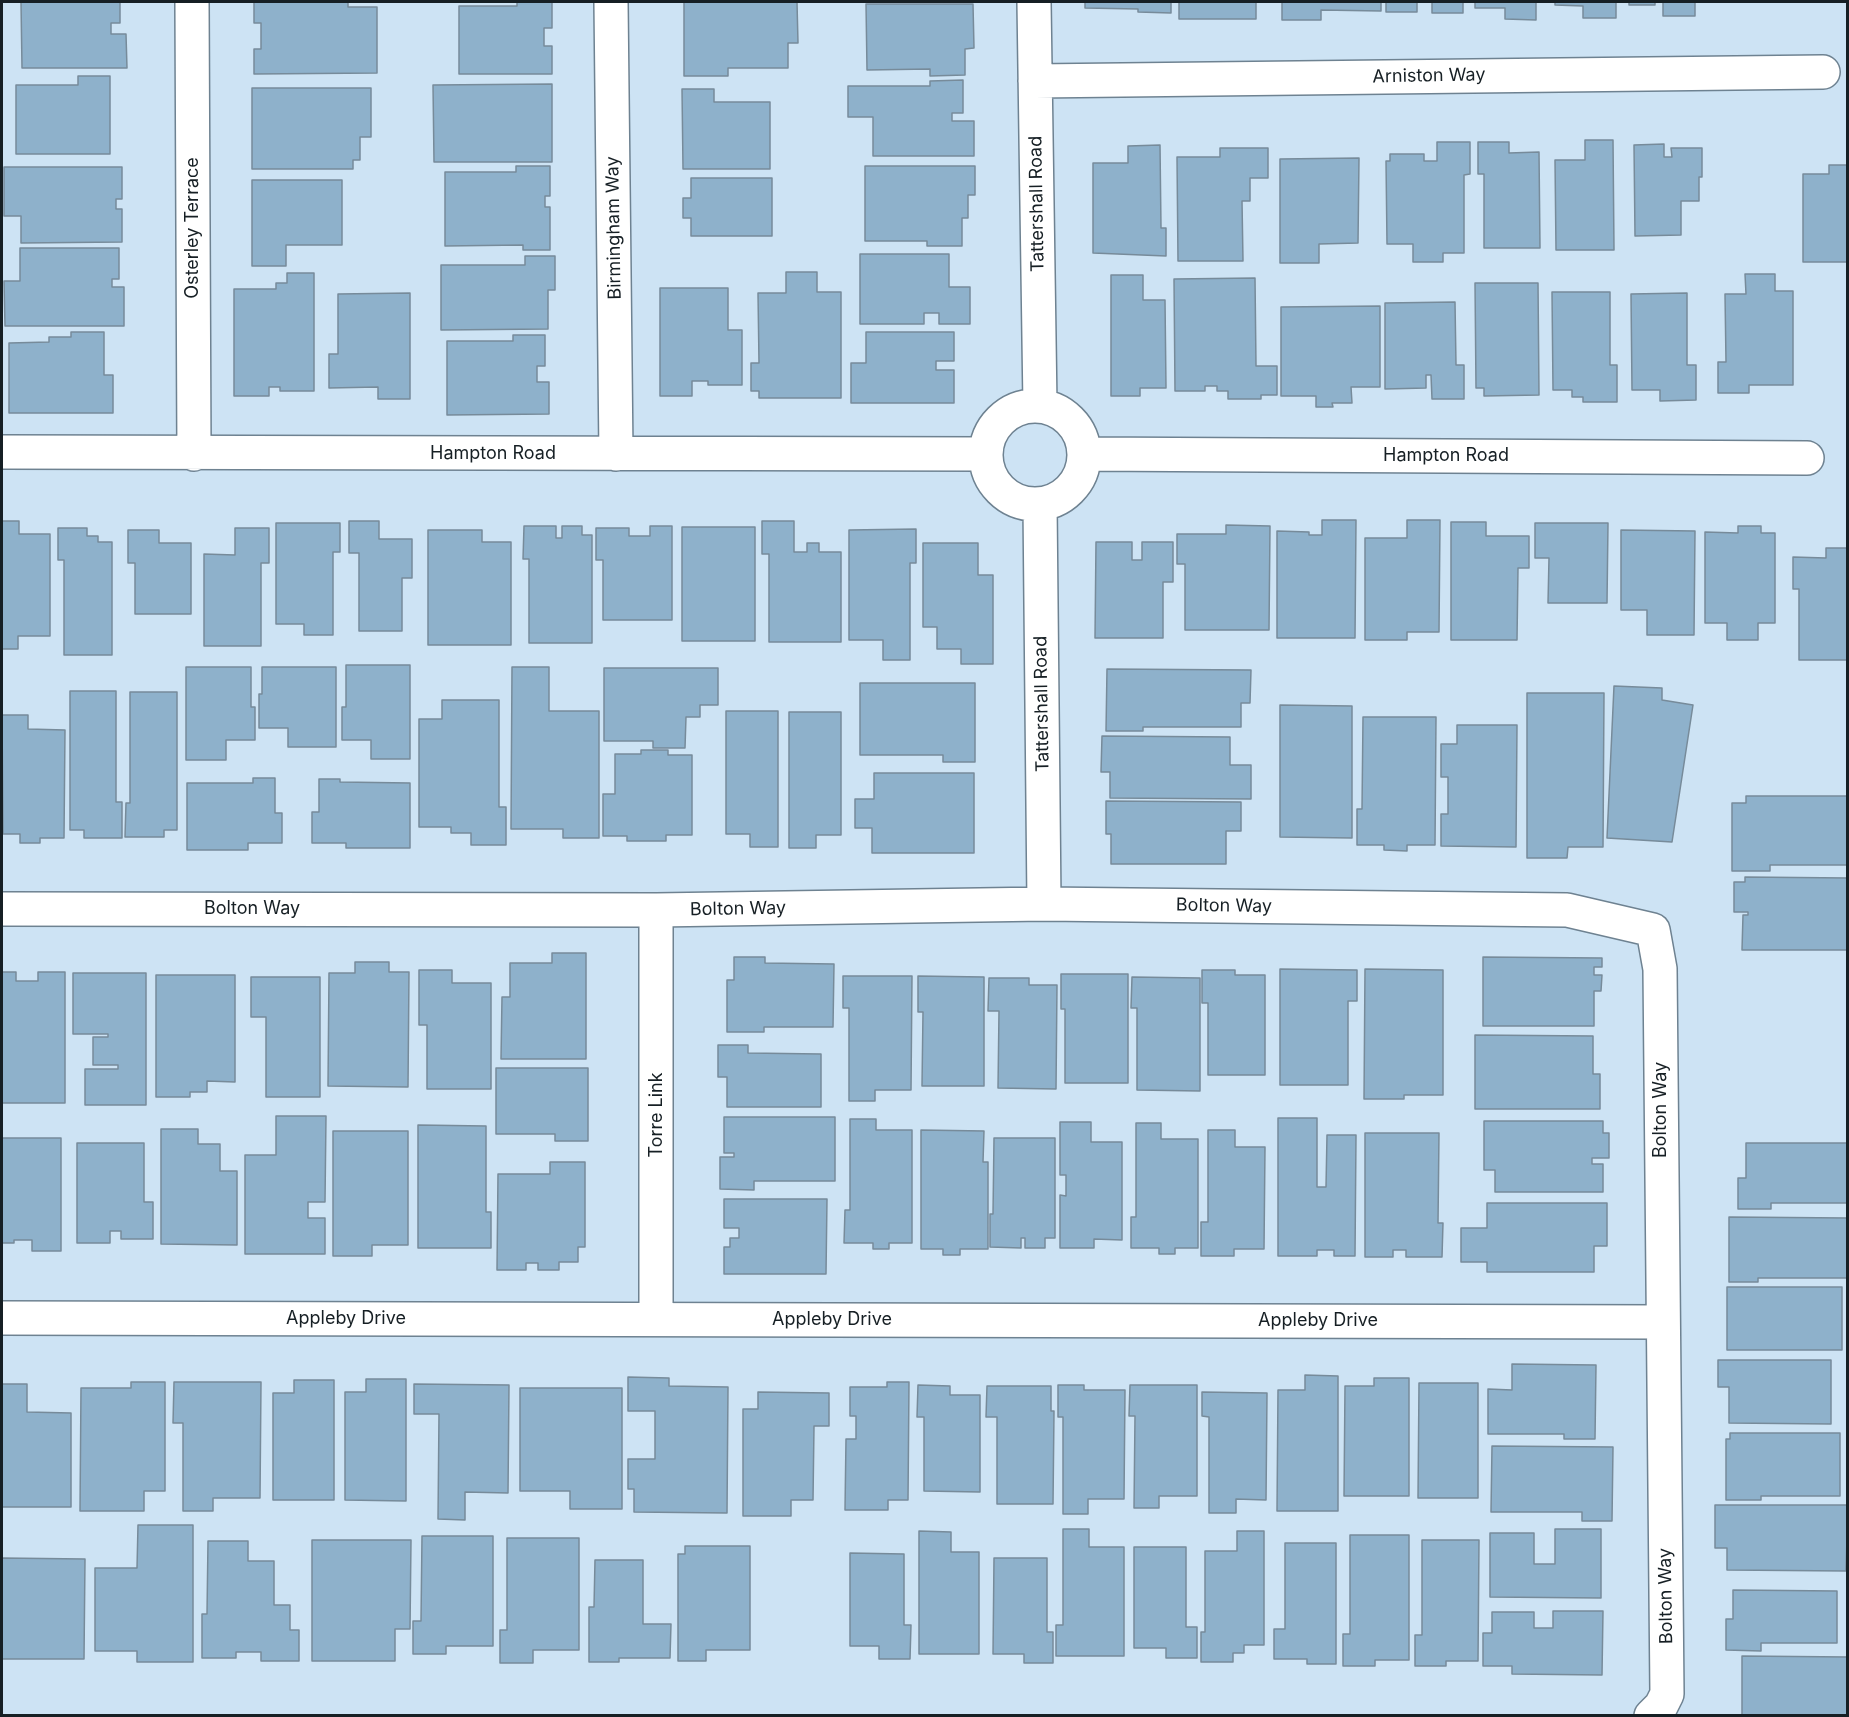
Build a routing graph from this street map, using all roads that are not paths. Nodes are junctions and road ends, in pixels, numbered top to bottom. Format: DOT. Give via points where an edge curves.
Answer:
graph roads {
  1 [pos="192,2"];
  2 [pos="611,2"];
  3 [pos="1034,2"];
  4 [pos="1823,72"];
  5 [pos="1035,81"];
  6 [pos="1040,406"];
  7 [pos="2,452"];
  8 [pos="194,454"];
  9 [pos="616,454"];
  10 [pos="985,454"];
  11 [pos="1084,454"];
  12 [pos="1807,458"];
  13 [pos="1040,504"];
  14 [pos="1044,904"];
  15 [pos="2,909"];
  16 [pos="656,910"];
  17 [pos="2,1318"];
  18 [pos="656,1319"];
  19 [pos="1663,1322"];
  20 [pos="1651,1715"];
  1 -- 8 [label="street, Osterley Terrace"];
  2 -- 9 [label="street, Birmingham Way"];
  3 -- 5 [label="street, Tattershall Road"];
  4 -- 5 [label="street, Arniston Way"];
  5 -- 6 [label="street, Tattershall Road"];
  6 -- 10 [label="street" via="1023,407 996,424"];
  6 -- 11 [label="street" via="1057,411 1071,422 1081,436"];
  7 -- 8 [label="street, Hampton Road"];
  8 -- 9 [label="street, Hampton Road"];
  9 -- 10 [label="street, Hampton Road"];
  10 -- 13 [label="street" via="997,487 1024,503"];
  11 -- 12 [label="street, Hampton Road"];
  11 -- 13 [label="street" via="1081,472 1072,487 1057,499"];
  13 -- 14 [label="street, Tattershall Road"];
  14 -- 16 [label="street, Bolton Way"];
  14 -- 19 [label="street, Bolton Way" via="1567,910 1653,930 1660,969"];
  15 -- 16 [label="street, Bolton Way"];
  16 -- 18 [label="street, Torre Link"];
  17 -- 18 [label="street, Appleby Drive"];
  18 -- 19 [label="street, Appleby Drive"];
  19 -- 20 [label="street, Bolton Way" via="1667,1694"];
}
